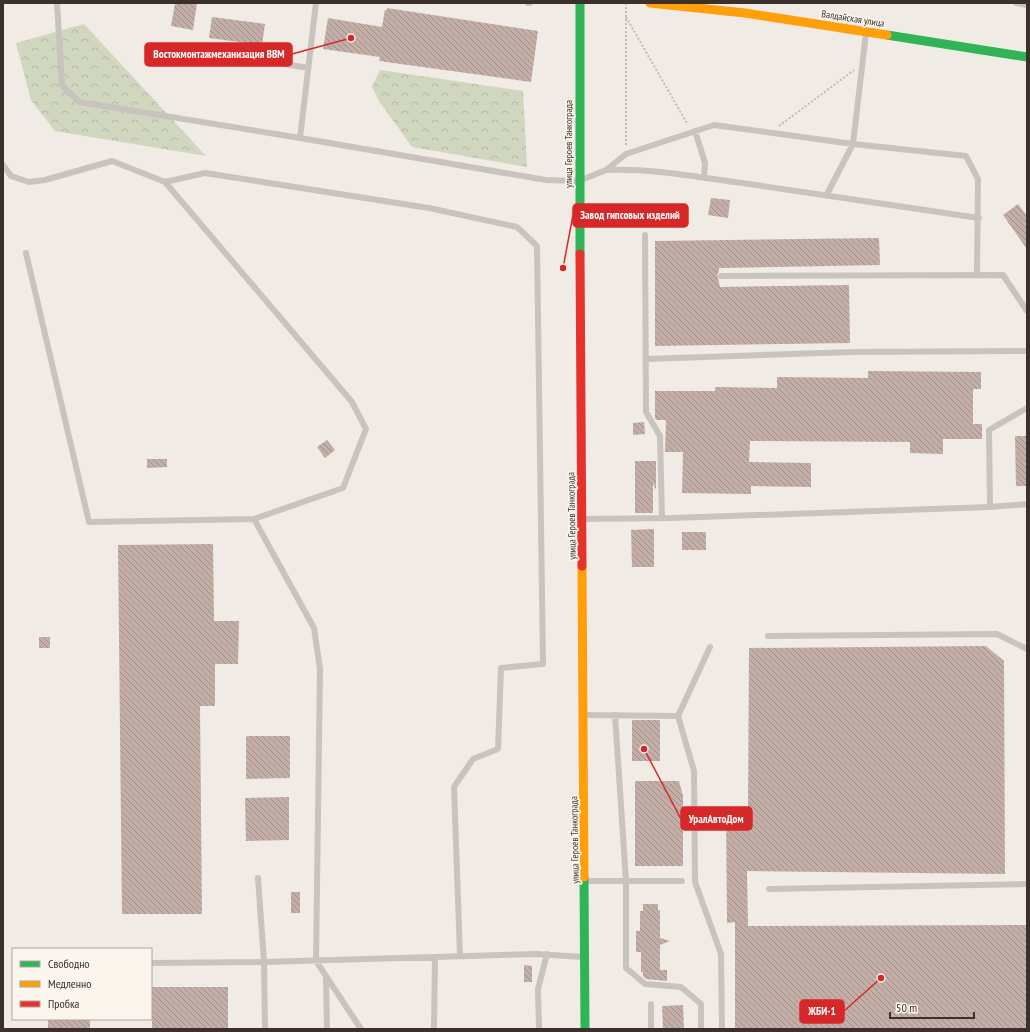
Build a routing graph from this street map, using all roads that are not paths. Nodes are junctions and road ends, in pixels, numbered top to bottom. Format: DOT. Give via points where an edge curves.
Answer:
graph roads {
  1 [pos="57,3"];
  2 [pos="316,3"];
  3 [pos="580,3"];
  4 [pos="650,3"];
  5 [pos="1016,3"];
  6 [pos="1027,5"];
  7 [pos="730,7"];
  8 [pos="866,31"];
  9 [pos="230,56"];
  10 [pos="1027,57"];
  11 [pos="308,68"];
  12 [pos="694,132"];
  13 [pos="300,138"];
  14 [pos="853,144"];
  15 [pos="3,165"];
  16 [pos="606,170"];
  17 [pos="704,178"];
  18 [pos="579,181"];
  19 [pos="165,182"];
  20 [pos="827,194"];
  21 [pos="979,218"];
  22 [pos="645,235"];
  23 [pos="26,253"];
  24 [pos="977,275"];
  25 [pos="721,276"];
  26 [pos="1027,311"];
  27 [pos="1027,351"];
  28 [pos="646,359"];
  29 [pos="1027,408"];
  30 [pos="1027,504"];
  31 [pos="990,507"];
  32 [pos="662,518"];
  33 [pos="254,519"];
  34 [pos="582,519"];
  35 [pos="768,636"];
  36 [pos="710,647"];
  37 [pos="1027,649"];
  38 [pos="584,715"];
  39 [pos="615,715"];
  40 [pos="678,716"];
  41 [pos="258,878"];
  42 [pos="585,881"];
  43 [pos="626,881"];
  44 [pos="682,881"];
  45 [pos="1027,884"];
  46 [pos="769,889"];
  47 [pos="547,954"];
  48 [pos="460,956"];
  49 [pos="435,957"];
  50 [pos="586,957"];
  51 [pos="316,961"];
  52 [pos="264,962"];
  53 [pos="152,963"];
  54 [pos="326,976"];
  55 [pos="651,1004"];
  56 [pos="265,1029"];
  57 [pos="327,1029"];
  58 [pos="362,1029"];
  59 [pos="434,1029"];
  60 [pos="539,1029"];
  61 [pos="585,1029"];
  62 [pos="651,1029"];
  63 [pos="701,1029"];
  64 [pos="722,1029"];
  1 -- 13 [label="lane" via="62,85 80,102"];
  2 -- 11 [label="lane"];
  3 -- 18 [label="main road, улица Героев Танкограда"];
  4 -- 7 [label="main road, Валдайская улица"];
  5 -- 6 [label="lane"];
  7 -- 8 [label="main road, Валдайская улица"];
  8 -- 10 [label="main road, Валдайская улица"];
  8 -- 14 [label="lane"];
  9 -- 11 [label="lane"];
  11 -- 13 [label="lane"];
  12 -- 14 [label="lane" via="714,125"];
  12 -- 16 [label="lane" via="626,154"];
  12 -- 17 [label="lane" via="705,163"];
  13 -- 18 [label="lane" via="546,180"];
  14 -- 20 [label="lane"];
  14 -- 21 [label="lane" via="966,156 978,179"];
  15 -- 19 [label="lane" via="10,176 29,182 112,161"];
  16 -- 17 [label="lane" via="632,169"];
  16 -- 18 [label="lane"];
  17 -- 20 [label="lane"];
  18 -- 34 [label="main road, улица Героев Танкограда"];
  19 -- 33 [label="lane" via="352,402 366,429 343,488"];
  19 -- 48 [label="lane" via="205,173 429,208 517,227 537,246 543,664 501,668 498,750 473,759 454,787"];
  20 -- 21 [label="lane"];
  21 -- 24 [label="lane"];
  22 -- 28 [label="lane"];
  23 -- 33 [label="lane" via="89,522"];
  24 -- 25 [label="lane"];
  24 -- 26 [label="lane" via="1003,275"];
  27 -- 28 [label="lane" via="853,352"];
  28 -- 32 [label="lane" via="646,412 660,436"];
  29 -- 31 [label="lane" via="989,430"];
  30 -- 31 [label="lane"];
  31 -- 32 [label="lane"];
  32 -- 34 [label="lane"];
  33 -- 51 [label="lane" via="314,628 320,669"];
  34 -- 38 [label="main road, улица Героев Танкограда"];
  35 -- 37 [label="lane" via="997,634"];
  36 -- 40 [label="lane"];
  38 -- 39 [label="lane"];
  38 -- 42 [label="main road, улица Героев Танкограда"];
  39 -- 40 [label="lane"];
  39 -- 43 [label="lane"];
  40 -- 64 [label="lane" via="694,771 695,882 721,954"];
  41 -- 52 [label="lane"];
  42 -- 43 [label="lane"];
  42 -- 50 [label="main road, улица Героев Танкограда"];
  43 -- 44 [label="lane"];
  43 -- 63 [label="lane" via="626,968 645,984 681,986 701,1004"];
  45 -- 46 [label="lane"];
  47 -- 48 [label="lane"];
  47 -- 50 [label="lane"];
  47 -- 60 [label="lane" via="538,989"];
  48 -- 49 [label="lane"];
  49 -- 51 [label="lane"];
  49 -- 59 [label="lane"];
  50 -- 61 [label="main road, улица Героев Танкограда"];
  51 -- 52 [label="lane"];
  51 -- 54 [label="lane"];
  52 -- 53 [label="lane"];
  52 -- 56 [label="lane"];
  54 -- 57 [label="lane"];
  54 -- 58 [label="lane"];
  55 -- 62 [label="lane"];
}
